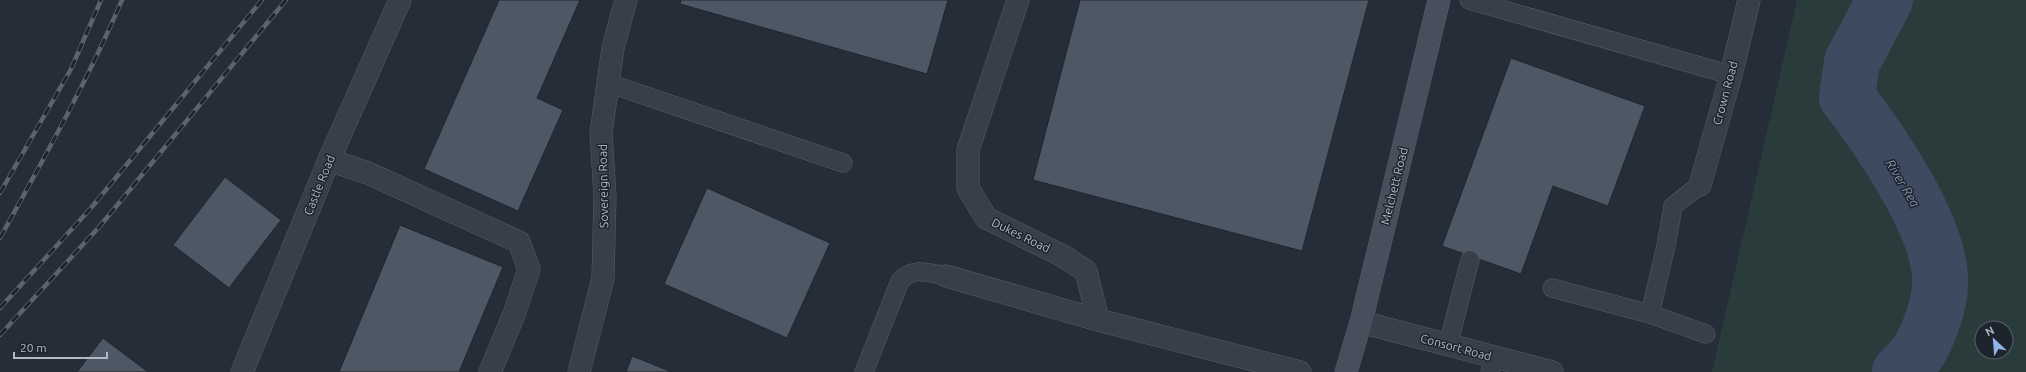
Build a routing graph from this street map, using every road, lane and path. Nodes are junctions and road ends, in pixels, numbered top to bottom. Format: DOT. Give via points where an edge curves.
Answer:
graph roads {
  1 [pos="400,0"];
  2 [pos="626,0"];
  3 [pos="1018,0"];
  4 [pos="1439,0"];
  5 [pos="1469,0"];
  6 [pos="1749,0"];
  7 [pos="1731,75"];
  8 [pos="608,83"];
  9 [pos="329,160"];
  10 [pos="842,163"];
  11 [pos="1700,185"];
  12 [pos="1470,260"];
  13 [pos="946,276"];
  14 [pos="1552,288"];
  15 [pos="1650,314"];
  16 [pos="1098,320"];
  17 [pos="1361,322"];
  18 [pos="1706,334"];
  19 [pos="1448,345"];
  20 [pos="1491,365"];
  21 [pos="242,372"];
  22 [pos="490,372"];
  23 [pos="579,372"];
  24 [pos="864,372"];
  25 [pos="1300,372"];
  26 [pos="1346,372"];
  27 [pos="1552,372"];
  1 -- 9 [label="street, Castle Road"];
  2 -- 8 [label="street, Sovereign Road" via="613,48"];
  3 -- 16 [label="street, Dukes Road" via="968,150 968,188 986,218 1064,256 1086,271"];
  4 -- 17 [label="street, Melchett Road"];
  5 -- 7 [label="lane"];
  6 -- 7 [label="street, Crown Road"];
  7 -- 11 [label="street, Crown Road"];
  8 -- 10 [label="lane"];
  8 -- 23 [label="street, Sovereign Road" via="602,132 605,196 603,278"];
  9 -- 21 [label="street, Castle Road"];
  9 -- 22 [label="street" via="368,173 519,242 529,270"];
  11 -- 15 [label="lane" via="1673,206"];
  12 -- 19 [label="lane"];
  13 -- 16 [label="street"];
  13 -- 24 [label="lane" via="918,271 907,274 900,281"];
  14 -- 15 [label="lane"];
  15 -- 18 [label="lane"];
  16 -- 25 [label="street"];
  17 -- 19 [label="street, Consort Road"];
  17 -- 26 [label="street, Melchett Road"];
  19 -- 20 [label="street, Consort Road"];
  20 -- 27 [label="street, Consort Road"];
}
